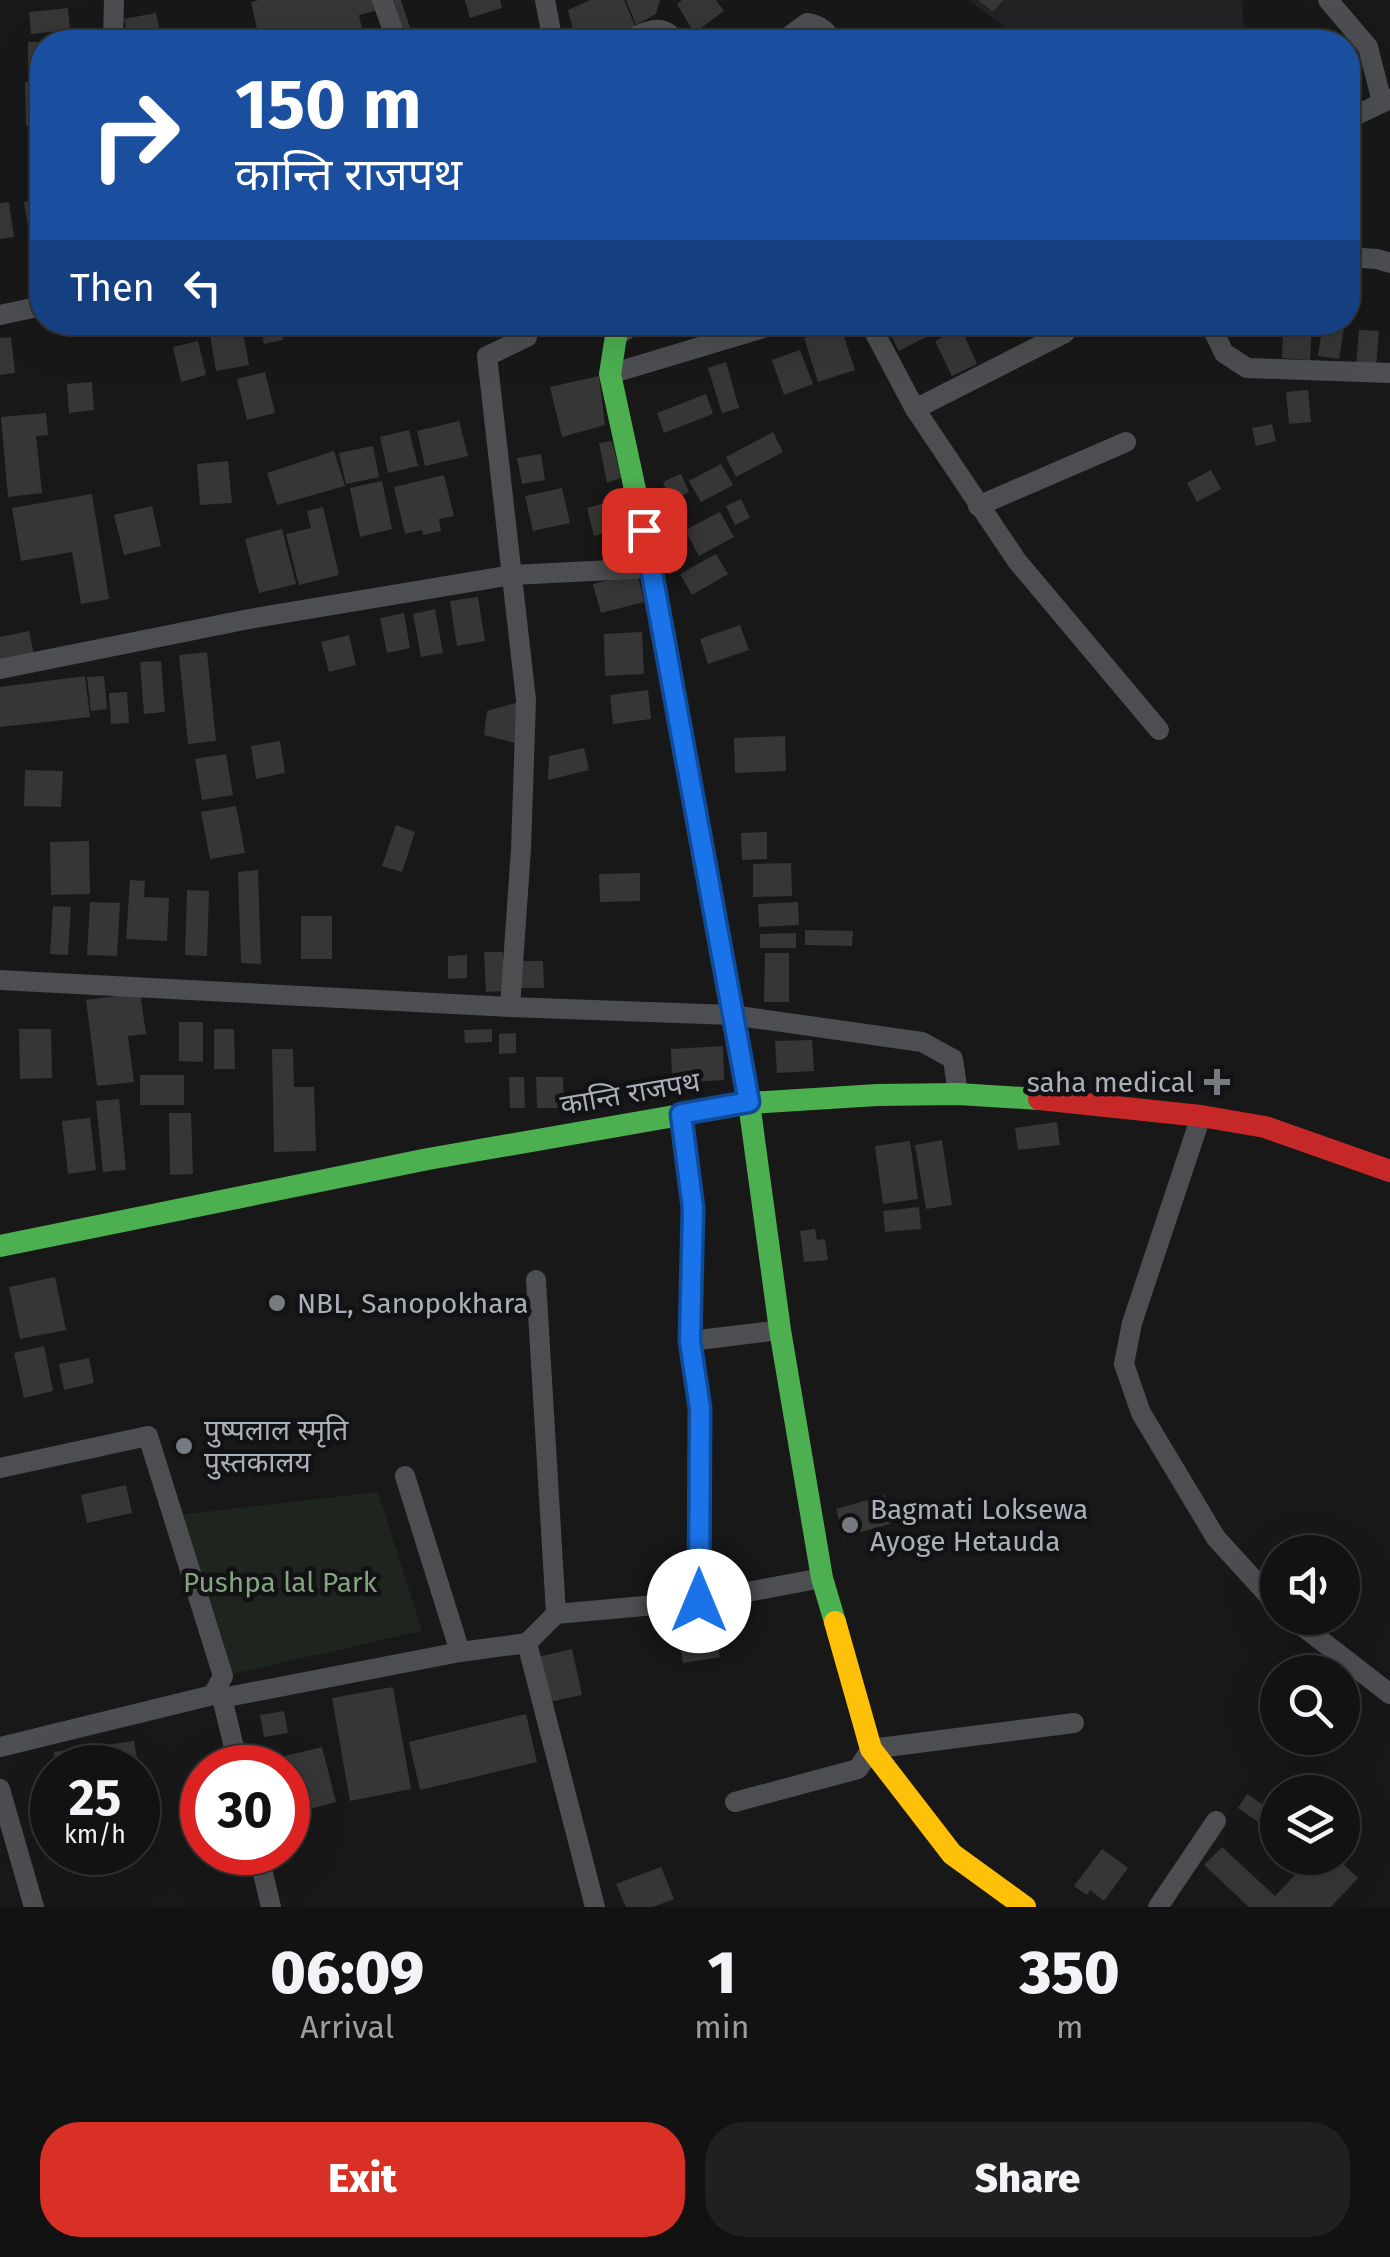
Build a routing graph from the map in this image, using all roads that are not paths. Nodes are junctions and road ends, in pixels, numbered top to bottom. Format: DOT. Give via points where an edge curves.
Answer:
graph roads {
  1 [pos="114,0"];
  2 [pos="382,0"];
  3 [pos="545,0"];
  4 [pos="1328,0"];
  5 [pos="113,30"];
  6 [pos="393,30"];
  7 [pos="551,30"];
  8 [pos="797,30"];
  9 [pos="825,30"];
  10 [pos="1354,30"];
  11 [pos="1360,38"];
  12 [pos="1386,101"];
  13 [pos="1360,113"];
  14 [pos="1360,258"];
  15 [pos="1390,263"];
  16 [pos="30,309"];
  17 [pos="0,315"];
  18 [pos="527,335"];
  19 [pos="613,335"];
  20 [pos="739,335"];
  21 [pos="875,335"];
  22 [pos="1061,335"];
  23 [pos="1215,335"];
  24 [pos="610,374"];
  25 [pos="1390,374"];
  26 [pos="915,408"];
  27 [pos="1126,442"];
  28 [pos="978,506"];
  29 [pos="652,568"];
  30 [pos="512,575"];
  31 [pos="0,670"];
  32 [pos="1159,730"];
  33 [pos="0,980"];
  34 [pos="510,1007"];
  35 [pos="732,1015"];
  36 [pos="958,1094"];
  37 [pos="749,1102"];
  38 [pos="681,1114"];
  39 [pos="1201,1116"];
  40 [pos="1390,1171"];
  41 [pos="0,1246"];
  42 [pos="536,1280"];
  43 [pos="780,1330"];
  44 [pos="690,1341"];
  45 [pos="0,1468"];
  46 [pos="404,1476"];
  47 [pos="822,1578"];
  48 [pos="1260,1586"];
  49 [pos="699,1601"];
  50 [pos="556,1614"];
  51 [pos="1314,1635"];
  52 [pos="527,1643"];
  53 [pos="460,1652"];
  54 [pos="1390,1694"];
  55 [pos="218,1696"];
  56 [pos="1074,1723"];
  57 [pos="232,1745"];
  58 [pos="0,1748"];
  59 [pos="871,1750"];
  60 [pos="0,1790"];
  61 [pos="734,1802"];
  62 [pos="1216,1821"];
  63 [pos="263,1875"];
  64 [pos="34,1907"];
  65 [pos="271,1907"];
  66 [pos="596,1907"];
  67 [pos="1025,1907"];
  68 [pos="1158,1907"];
  1 -- 5 [label="street"];
  2 -- 6 [label="street"];
  3 -- 7 [label="street"];
  4 -- 10 [label="street"];
  8 -- 9 [label="street" via="807,23"];
  11 -- 12 [label="street"];
  12 -- 13 [label="street"];
  14 -- 15 [label="street"];
  16 -- 17 [label="street"];
  18 -- 30 [label="street" via="487,356"];
  19 -- 24 [label="street"];
  20 -- 24 [label="street"];
  21 -- 26 [label="street"];
  22 -- 26 [label="street"];
  23 -- 25 [label="street" via="1224,353 1248,368"];
  24 -- 29 [label="street"];
  26 -- 28 [label="street"];
  27 -- 28 [label="street"];
  28 -- 32 [label="street"];
  29 -- 30 [label="street"];
  29 -- 35 [label="street"];
  30 -- 31 [label="street" via="249,618"];
  30 -- 34 [label="street" via="526,700"];
  33 -- 34 [label="street"];
  34 -- 35 [label="street"];
  35 -- 36 [label="street" via="922,1042 953,1060"];
  35 -- 37 [label="street"];
  36 -- 37 [label="street, कान्ति राजपथ"];
  36 -- 39 [label="street, कान्ति राजपथ"];
  37 -- 38 [label="street, कान्ति राजपथ"];
  37 -- 43 [label="street"];
  38 -- 41 [label="street, कान्ति राजपथ"];
  38 -- 44 [label="street" via="693,1208"];
  39 -- 40 [label="street, कान्ति राजपथ" via="1265,1127"];
  39 -- 48 [label="street" via="1124,1364 1141,1413 1216,1538"];
  42 -- 50 [label="street"];
  43 -- 44 [label="street"];
  43 -- 47 [label="street"];
  44 -- 49 [label="street" via="700,1408"];
  45 -- 55 [label="street" via="148,1436 223,1676"];
  46 -- 53 [label="street"];
  47 -- 49 [label="street"];
  47 -- 59 [label="street"];
  49 -- 50 [label="street"];
  50 -- 52 [label="street"];
  51 -- 54 [label="street"];
  52 -- 53 [label="street"];
  52 -- 66 [label="street"];
  53 -- 55 [label="street"];
  55 -- 57 [label="street"];
  55 -- 58 [label="street"];
  56 -- 59 [label="street"];
  59 -- 61 [label="street" via="858,1768"];
  59 -- 67 [label="street" via="952,1854"];
  60 -- 64 [label="street"];
  62 -- 68 [label="street"];
  63 -- 65 [label="street"];
}
